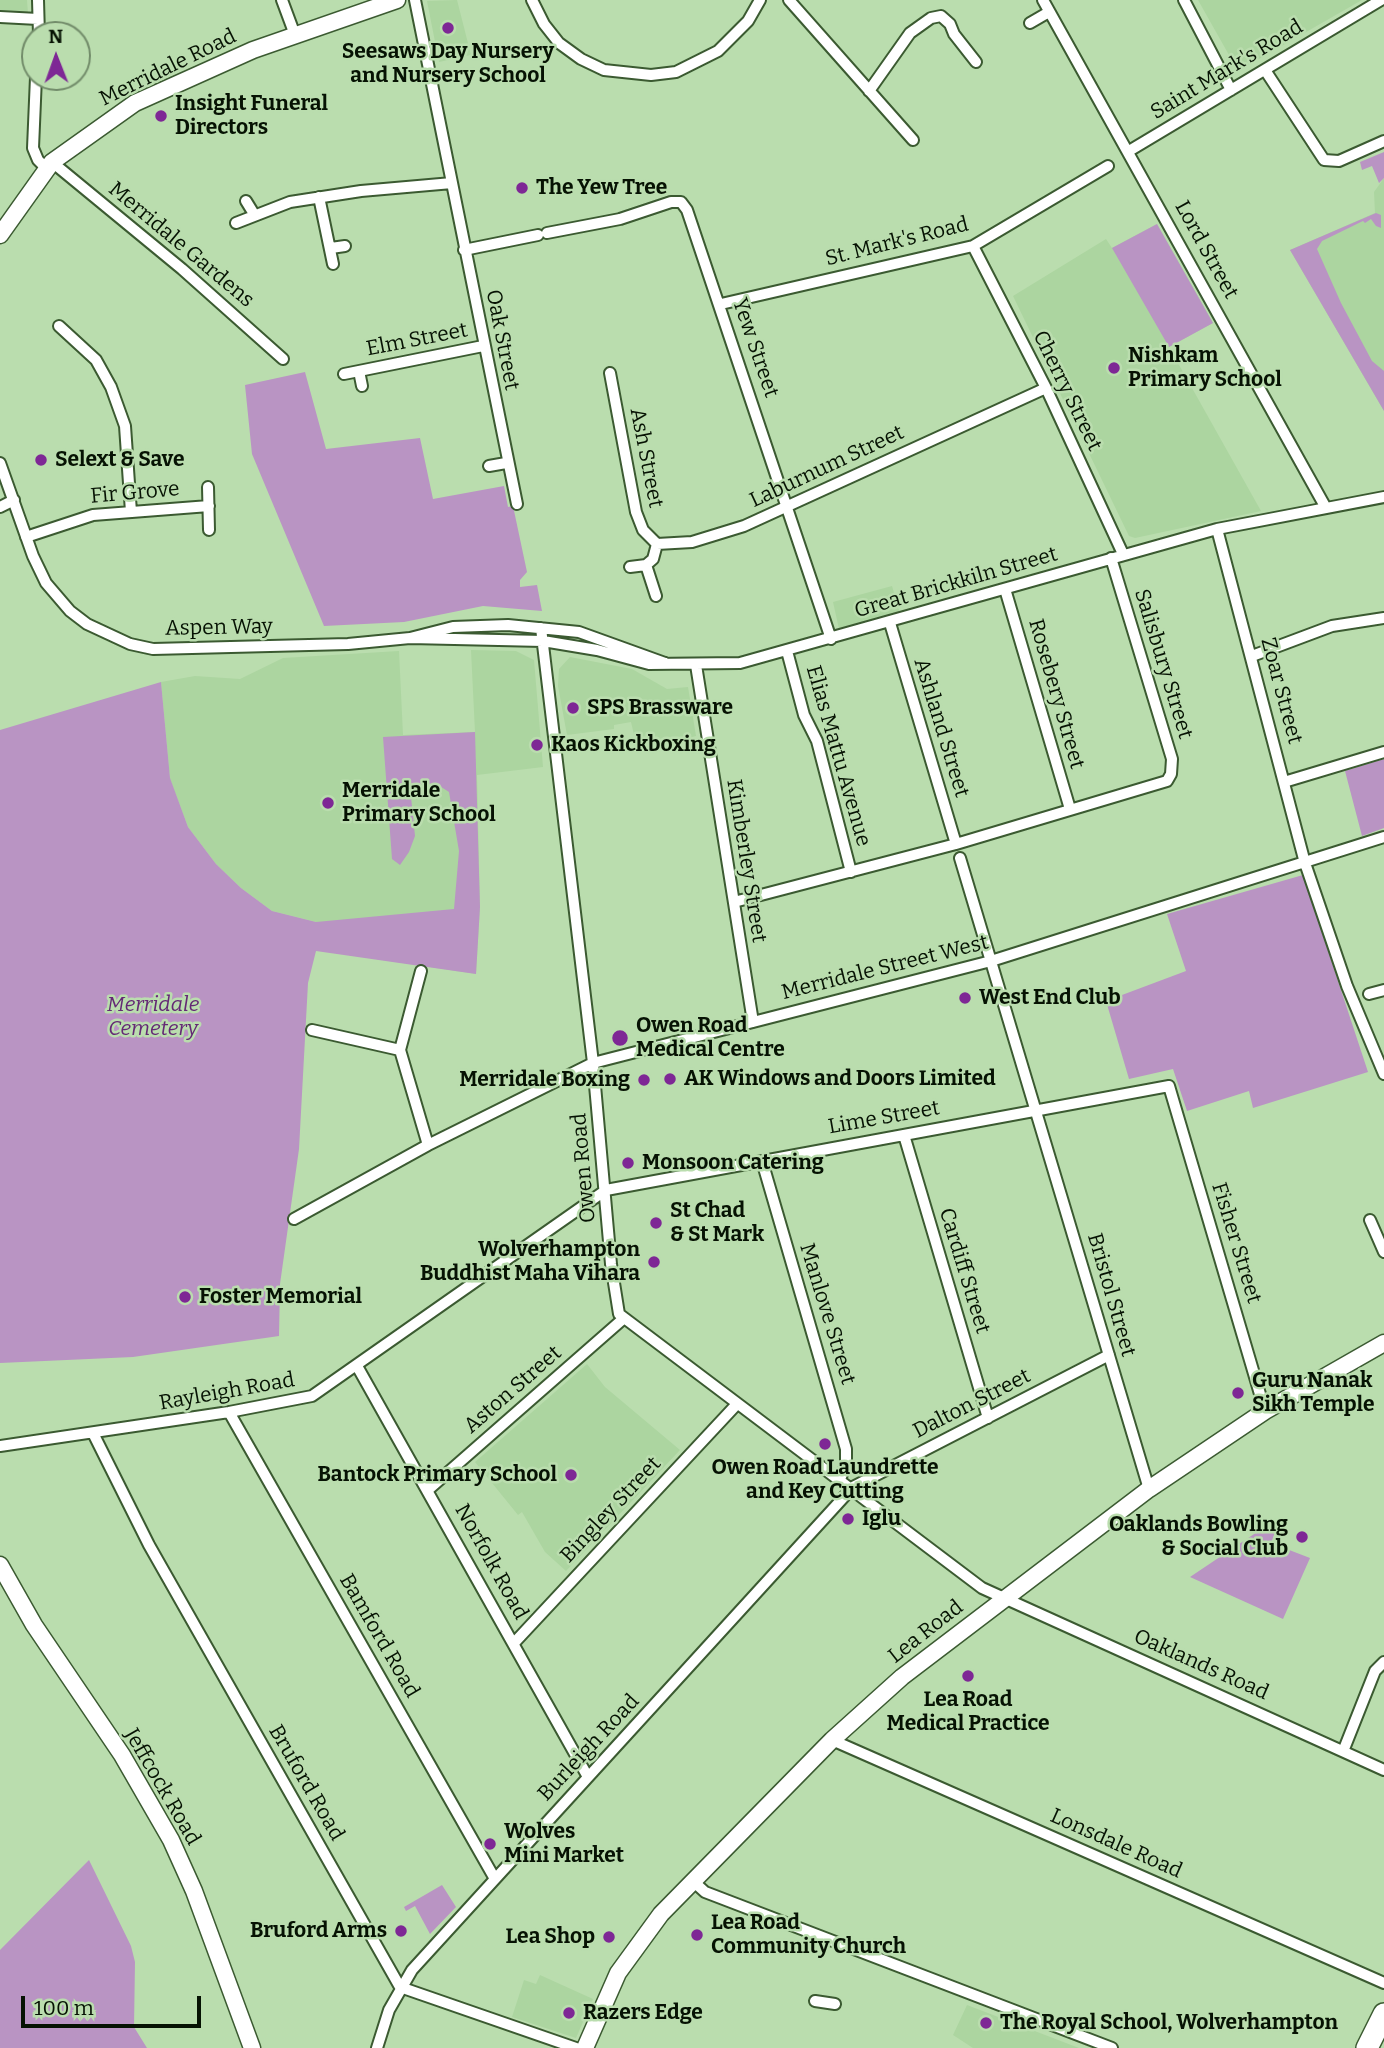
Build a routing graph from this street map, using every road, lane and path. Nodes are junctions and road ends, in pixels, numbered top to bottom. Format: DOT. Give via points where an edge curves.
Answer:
graph roads {
  1 [pos="37,0"];
  2 [pos="282,0"];
  3 [pos="397,0"];
  4 [pos="415,0"];
  5 [pos="532,0"];
  6 [pos="760,0"];
  7 [pos="789,0"];
  8 [pos="1043,0"];
  9 [pos="1184,0"];
  10 [pos="1381,0"];
  11 [pos="373,5"];
  12 [pos="1049,12"];
  13 [pos="0,17"];
  14 [pos="38,19"];
  15 [pos="1030,23"];
  16 [pos="295,35"];
  17 [pos="976,62"];
  18 [pos="1265,70"];
  19 [pos="1231,90"];
  20 [pos="35,91"];
  21 [pos="869,91"];
  22 [pos="913,140"];
  23 [pos="1384,141"];
  24 [pos="1129,151"];
  25 [pos="49,165"];
  26 [pos="1108,166"];
  27 [pos="452,183"];
  28 [pos="319,197"];
  29 [pos="246,201"];
  30 [pos="254,214"];
  31 [pos="236,223"];
  32 [pos="0,235"];
  33 [pos="345,246"];
  34 [pos="973,246"];
  35 [pos="331,248"];
  36 [pos="464,250"];
  37 [pos="333,264"];
  38 [pos="721,304"];
  39 [pos="59,327"];
  40 [pos="483,346"];
  41 [pos="284,359"];
  42 [pos="359,371"];
  43 [pos="610,373"];
  44 [pos="344,374"];
  45 [pos="362,386"];
  46 [pos="1046,388"];
  47 [pos="0,463"];
  48 [pos="506,463"];
  49 [pos="489,466"];
  50 [pos="208,487"];
  51 [pos="1384,497"];
  52 [pos="15,500"];
  53 [pos="517,504"];
  54 [pos="209,506"];
  55 [pos="0,507"];
  56 [pos="789,508"];
  57 [pos="1326,508"];
  58 [pos="131,512"];
  59 [pos="1217,529"];
  60 [pos="209,530"];
  61 [pos="26,537"];
  62 [pos="657,544"];
  63 [pos="1123,554"];
  64 [pos="1111,558"];
  65 [pos="646,565"];
  66 [pos="630,567"];
  67 [pos="1005,589"];
  68 [pos="656,596"];
  69 [pos="1384,618"];
  70 [pos="890,623"];
  71 [pos="541,628"];
  72 [pos="410,638"];
  73 [pos="831,639"];
  74 [pos="543,641"];
  75 [pos="787,651"];
  76 [pos="1252,656"];
  77 [pos="667,664"];
  78 [pos="696,665"];
  79 [pos="1384,752"];
  80 [pos="1167,782"];
  81 [pos="1284,782"];
  82 [pos="1070,809"];
  83 [pos="1384,837"];
  84 [pos="956,844"];
  85 [pos="960,858"];
  86 [pos="1305,863"];
  87 [pos="851,872"];
  88 [pos="734,902"];
  89 [pos="991,961"];
  90 [pos="421,971"];
  91 [pos="1384,990"];
  92 [pos="1369,994"];
  93 [pos="753,1022"];
  94 [pos="312,1030"];
  95 [pos="400,1050"];
  96 [pos="593,1063"];
  97 [pos="1384,1074"];
  98 [pos="1169,1086"];
  99 [pos="1037,1111"];
  100 [pos="904,1135"];
  101 [pos="428,1145"];
  102 [pos="762,1161"];
  103 [pos="606,1190"];
  104 [pos="294,1220"];
  105 [pos="1370,1220"];
  106 [pos="1384,1252"];
  107 [pos="623,1319"];
  108 [pos="1384,1343"];
  109 [pos="1108,1355"];
  110 [pos="357,1366"];
  111 [pos="737,1404"];
  112 [pos="1265,1411"];
  113 [pos="229,1412"];
  114 [pos="988,1418"];
  115 [pos="93,1433"];
  116 [pos="0,1446"];
  117 [pos="840,1479"];
  118 [pos="853,1487"];
  119 [pos="429,1489"];
  120 [pos="1149,1489"];
  121 [pos="0,1565"];
  122 [pos="1001,1599"];
  123 [pos="514,1643"];
  124 [pos="1384,1662"];
  125 [pos="832,1740"];
  126 [pos="1344,1749"];
  127 [pos="1384,1770"];
  128 [pos="588,1777"];
  129 [pos="495,1879"];
  130 [pos="694,1882"];
  131 [pos="1384,1983"];
  132 [pos="400,1987"];
  133 [pos="815,2001"];
  134 [pos="835,2004"];
  135 [pos="1384,2014"];
  136 [pos="1384,2034"];
  137 [pos="252,2048"];
  138 [pos="377,2048"];
  139 [pos="576,2048"];
  140 [pos="585,2048"];
  141 [pos="1112,2048"];
  142 [pos="1368,2048"];
  1 -- 14 [label="street"];
  2 -- 16 [label="street"];
  3 -- 11 [label="street, Merridale Road"];
  4 -- 27 [label="street, Oak Street"];
  5 -- 6 [label="street" via="559,43 581,59 604,70 651,75 676,72 718,51 748,21"];
  7 -- 21 [label="street"];
  8 -- 12 [label="street, Lord Street"];
  9 -- 19 [label="street"];
  10 -- 18 [label="street, Saint Mark's Road"];
  11 -- 16 [label="street, Merridale Road"];
  12 -- 15 [label="street"];
  12 -- 24 [label="street, Lord Street"];
  13 -- 14 [label="street"];
  16 -- 25 [label="street, Merridale Road" via="213,66 145,99 107,120"];
  17 -- 21 [label="street" via="950,24 941,16 931,18 910,33"];
  18 -- 19 [label="street, Saint Mark's Road"];
  18 -- 23 [label="street" via="1325,160 1339,160"];
  19 -- 24 [label="street, Saint Mark's Road"];
  20 -- 25 [label="street" via="33,148 38,160"];
  21 -- 22 [label="street" via="884,118"];
  24 -- 57 [label="street, Lord Street"];
  25 -- 32 [label="street, Merridale Road"];
  25 -- 41 [label="street, Merridale Gardens" via="182,269"];
  26 -- 34 [label="street, St. Mark's Road"];
  27 -- 28 [label="street"];
  27 -- 36 [label="street, Oak Street"];
  28 -- 30 [label="street"];
  28 -- 35 [label="street"];
  29 -- 30 [label="street"];
  30 -- 31 [label="street"];
  33 -- 35 [label="street"];
  34 -- 38 [label="street, St. Mark's Road"];
  34 -- 46 [label="street, Cherry Street"];
  35 -- 37 [label="street"];
  36 -- 38 [label="street, Yew Street" via="543,234 567,234 681,202"];
  36 -- 40 [label="street, Oak Street"];
  38 -- 56 [label="street, Yew Street"];
  39 -- 58 [label="street" via="96,360 111,387 125,426"];
  40 -- 42 [label="street, Elm Street"];
  40 -- 48 [label="street, Oak Street"];
  42 -- 44 [label="street, Elm Street"];
  42 -- 45 [label="street, Elm Street"];
  43 -- 62 [label="street, Ash Street" via="636,512 643,530"];
  46 -- 56 [label="street, Laburnum Street"];
  46 -- 63 [label="street, Cherry Street"];
  47 -- 52 [label="street, Aspen Way"];
  48 -- 49 [label="street"];
  48 -- 53 [label="street, Oak Street"];
  50 -- 54 [label="street, Fir Grove"];
  51 -- 57 [label="street, Great Brickkiln Street"];
  52 -- 55 [label="street"];
  52 -- 61 [label="street, Aspen Way"];
  54 -- 58 [label="street, Fir Grove"];
  54 -- 60 [label="street, Fir Grove"];
  56 -- 62 [label="street, Laburnum Street" via="711,538"];
  56 -- 73 [label="street, Yew Street"];
  57 -- 59 [label="street, Great Brickkiln Street"];
  58 -- 61 [label="street, Fir Grove" via="93,515"];
  59 -- 63 [label="street, Great Brickkiln Street"];
  59 -- 76 [label="street, Zoar Street"];
  61 -- 72 [label="street, Aspen Way" via="46,583 70,611 131,645 218,648"];
  62 -- 65 [label="street"];
  63 -- 64 [label="street, Great Brickkiln Street"];
  64 -- 67 [label="street, Great Brickkiln Street"];
  64 -- 80 [label="street, Salisbury Street" via="1172,759"];
  65 -- 66 [label="street"];
  65 -- 68 [label="street"];
  67 -- 70 [label="street, Great Brickkiln Street"];
  67 -- 82 [label="street, Rosebery Street"];
  69 -- 76 [label="street" via="1332,626"];
  70 -- 73 [label="street, Great Brickkiln Street"];
  70 -- 84 [label="street, Ashland Street"];
  71 -- 72 [label="street, Aspen Way" via="475,625"];
  71 -- 74 [label="street, Owen Road"];
  71 -- 77 [label="street, Great Brickkiln Street" via="579,632"];
  72 -- 74 [label="street"];
  73 -- 75 [label="street, Great Brickkiln Street"];
  74 -- 77 [label="street"];
  74 -- 96 [label="street, Owen Road"];
  75 -- 78 [label="street, Great Brickkiln Street" via="740,663"];
  75 -- 87 [label="street, Elias Mattu Avenue" via="804,715 817,741"];
  76 -- 81 [label="street, Zoar Street"];
  77 -- 78 [label="street, Great Brickkiln Street"];
  78 -- 88 [label="street, Kimberley Street"];
  79 -- 81 [label="street"];
  80 -- 82 [label="street, Elias Mattu Avenue"];
  81 -- 86 [label="street, Zoar Street"];
  82 -- 84 [label="street, Elias Mattu Avenue"];
  83 -- 86 [label="street, Merridale Street West"];
  84 -- 87 [label="street, Elias Mattu Avenue"];
  85 -- 89 [label="street"];
  86 -- 89 [label="street, Merridale Street West"];
  86 -- 97 [label="street, Zoar Street" via="1347,986"];
  87 -- 88 [label="street, Elias Mattu Avenue"];
  88 -- 93 [label="street, Kimberley Street"];
  89 -- 93 [label="street, Merridale Street West"];
  89 -- 99 [label="street"];
  90 -- 95 [label="street"];
  91 -- 92 [label="street"];
  93 -- 96 [label="street, Merridale Street West"];
  94 -- 95 [label="street"];
  95 -- 101 [label="street"];
  96 -- 101 [label="street, Merridale Street West"];
  96 -- 103 [label="street, Owen Road"];
  98 -- 99 [label="street, Lime Street"];
  98 -- 112 [label="street, Fisher Street"];
  99 -- 100 [label="street, Lime Street"];
  99 -- 109 [label="street, Bristol Street"];
  100 -- 102 [label="street, Lime Street"];
  100 -- 114 [label="street, Cardiff Street"];
  101 -- 104 [label="street, Merridale Street West"];
  102 -- 103 [label="street, Lime Street"];
  102 -- 117 [label="street, Manlove Street" via="846,1449"];
  103 -- 107 [label="street, Owen Road" via="616,1308"];
  103 -- 110 [label="street, Rayleigh Road"];
  105 -- 106 [label="street"];
  107 -- 111 [label="street"];
  107 -- 119 [label="street, Aston Street"];
  108 -- 112 [label="street, Lea Road"];
  109 -- 114 [label="street, Dalton Street"];
  109 -- 120 [label="street, Bristol Street"];
  110 -- 113 [label="street, Rayleigh Road" via="306,1399"];
  110 -- 119 [label="street, Norfolk Road"];
  111 -- 117 [label="street"];
  111 -- 123 [label="street, Bingley Street"];
  112 -- 120 [label="street, Lea Road"];
  113 -- 115 [label="street, Rayleigh Road"];
  113 -- 129 [label="street, Bamford Road"];
  114 -- 118 [label="street, Dalton Street"];
  115 -- 116 [label="street, Rayleigh Road"];
  115 -- 132 [label="street, Bruford Road" via="149,1545"];
  117 -- 118 [label="street"];
  118 -- 122 [label="street" via="947,1563"];
  118 -- 128 [label="street, Burleigh Road"];
  119 -- 123 [label="street, Norfolk Road"];
  120 -- 122 [label="street, Lea Road"];
  121 -- 137 [label="street, Jeffcock Road" via="166,1831 194,1891"];
  122 -- 125 [label="street, Lea Road" via="902,1677"];
  122 -- 126 [label="street, Oaklands Road"];
  123 -- 128 [label="street, Norfolk Road"];
  124 -- 126 [label="street" via="1375,1671"];
  125 -- 130 [label="street, Lea Road"];
  125 -- 131 [label="street, Lonsdale Road"];
  126 -- 127 [label="street, Oaklands Road"];
  128 -- 129 [label="street, Burleigh Road"];
  129 -- 132 [label="street, Burleigh Road"];
  130 -- 140 [label="street, Lea Road" via="634,1948 607,1994"];
  130 -- 141 [label="street" via="705,1892"];
  132 -- 138 [label="street, Burleigh Road"];
  132 -- 139 [label="street"];
  133 -- 134 [label="street"];
  135 -- 142 [label="highway"];
  136 -- 142 [label="highway"];
}
